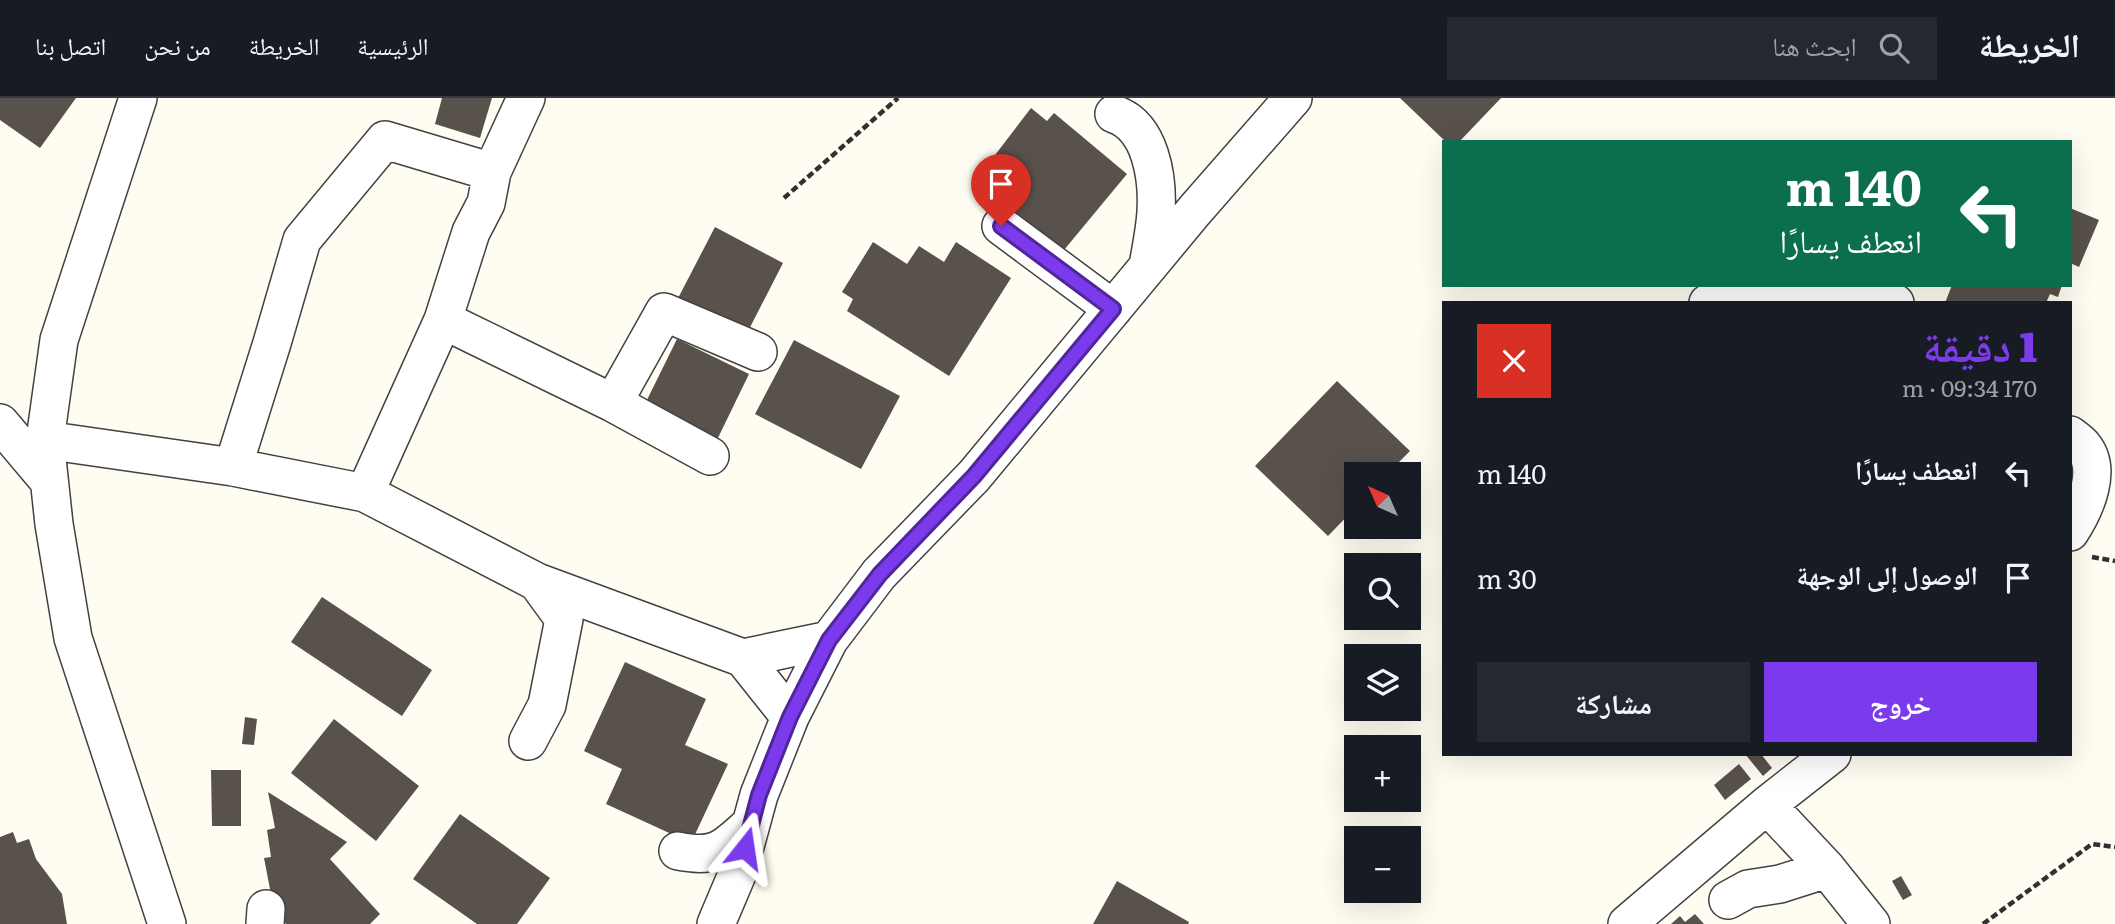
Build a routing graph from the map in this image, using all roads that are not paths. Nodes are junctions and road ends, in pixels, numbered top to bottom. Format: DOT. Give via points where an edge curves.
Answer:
graph roads {
  1 [pos="138,98"];
  2 [pos="526,98"];
  3 [pos="1293,98"];
  4 [pos="1114,114"];
  5 [pos="492,172"];
  6 [pos="1001,226"];
  7 [pos="1147,267"];
  8 [pos="1718,301"];
  9 [pos="1892,301"];
  10 [pos="1113,309"];
  11 [pos="443,320"];
  12 [pos="758,352"];
  13 [pos="613,403"];
  14 [pos="0,423"];
  15 [pos="2072,437"];
  16 [pos="45,440"];
  17 [pos="710,456"];
  18 [pos="233,467"];
  19 [pos="49,481"];
  20 [pos="365,493"];
  21 [pos="2072,528"];
  22 [pos="537,582"];
  23 [pos="829,640"];
  24 [pos="743,658"];
  25 [pos="790,717"];
  26 [pos="528,741"];
  27 [pos="1829,756"];
  28 [pos="1768,805"];
  29 [pos="751,824"];
  30 [pos="678,851"];
  31 [pos="1827,869"];
  32 [pos="1728,900"];
  33 [pos="167,924"];
  34 [pos="716,924"];
  35 [pos="1627,924"];
  36 [pos="1871,924"];
  1 -- 16 [label="street" via="59,340"];
  2 -- 5 [label="street"];
  3 -- 7 [label="street"];
  4 -- 7 [label="street" via="1139,132 1150,155 1156,213"];
  5 -- 11 [label="street" via="486,202 471,232"];
  5 -- 18 [label="street" via="385,140 302,240"];
  6 -- 10 [label="street"];
  7 -- 10 [label="street"];
  8 -- 9 [label="street" via="1851,293"];
  10 -- 23 [label="street" via="974,476 880,574"];
  11 -- 13 [label="street"];
  11 -- 20 [label="street"];
  12 -- 13 [label="street" via="664,312"];
  13 -- 17 [label="street"];
  14 -- 19 [label="street"];
  15 -- 21 [label="street" via="2084,447 2092,467 2089,493"];
  16 -- 18 [label="street"];
  16 -- 19 [label="street"];
  18 -- 20 [label="street"];
  19 -- 33 [label="street" via="73,638"];
  20 -- 22 [label="street"];
  22 -- 24 [label="street"];
  22 -- 26 [label="street" via="564,619 547,705"];
  23 -- 24 [label="street"];
  23 -- 25 [label="street"];
  24 -- 25 [label="street"];
  25 -- 29 [label="street"];
  27 -- 28 [label="street"];
  28 -- 31 [label="street"];
  28 -- 35 [label="street"];
  29 -- 30 [label="street" via="721,850 698,855"];
  29 -- 34 [label="street" via="738,872"];
  31 -- 32 [label="street" via="1748,889"];
  31 -- 36 [label="street"];
}
